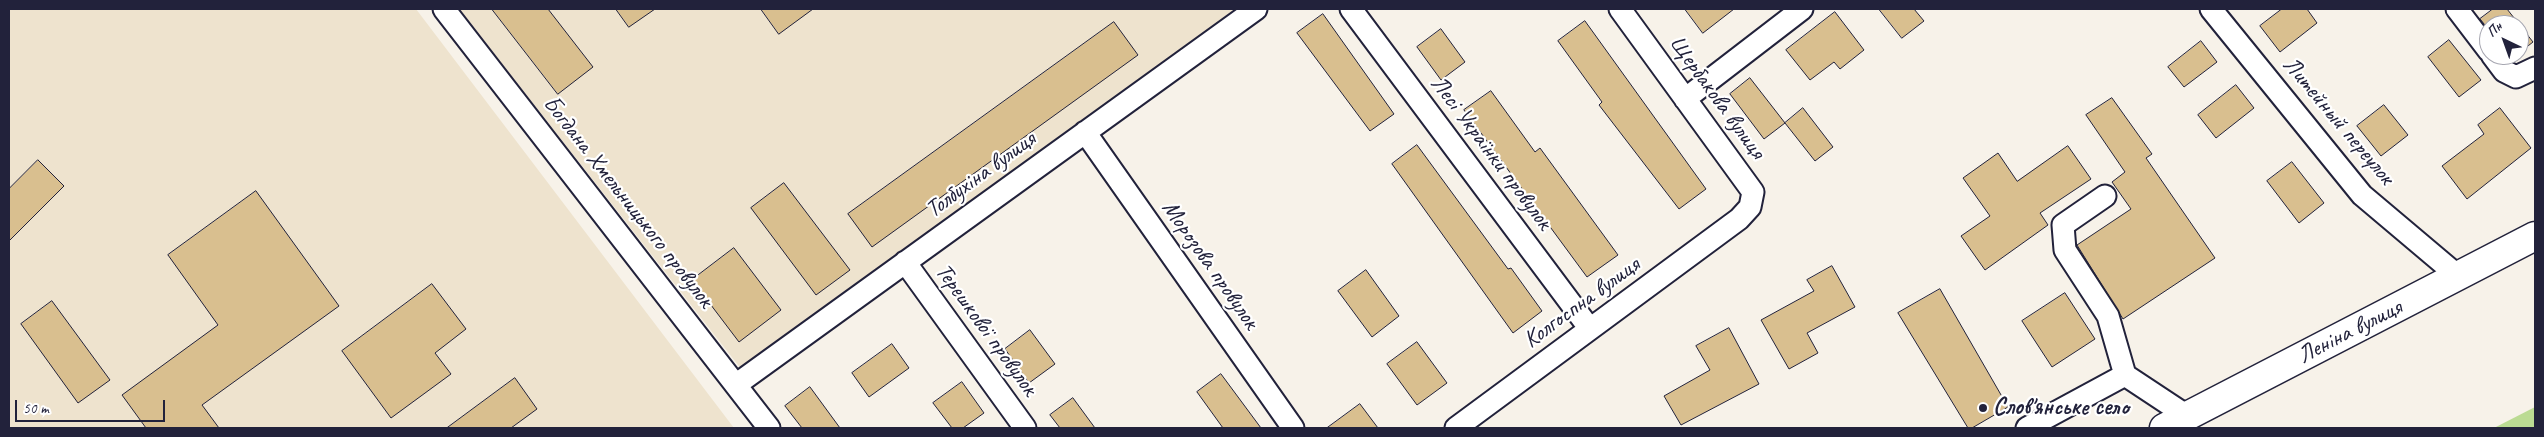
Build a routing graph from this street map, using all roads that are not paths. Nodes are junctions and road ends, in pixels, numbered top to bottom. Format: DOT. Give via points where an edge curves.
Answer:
graph roads {
  1 [pos="444,9"];
  2 [pos="1256,9"];
  3 [pos="1351,9"];
  4 [pos="1620,9"];
  5 [pos="1802,9"];
  6 [pos="2211,9"];
  7 [pos="2457,9"];
  8 [pos="2479,38"];
  9 [pos="2500,65"];
  10 [pos="2535,68"];
  11 [pos="1685,99"];
  12 [pos="1085,132"];
  13 [pos="2105,196"];
  14 [pos="1739,220"];
  15 [pos="2535,236"];
  16 [pos="905,262"];
  17 [pos="2458,276"];
  18 [pos="1590,329"];
  19 [pos="2125,375"];
  20 [pos="737,384"];
  21 [pos="2176,422"];
  22 [pos="769,428"];
  23 [pos="1025,428"];
  24 [pos="1293,428"];
  25 [pos="1456,428"];
  26 [pos="2027,428"];
  1 -- 20 [label="street, Богдана Хмельницького провулок"];
  2 -- 12 [label="street, Толбухіна вулиця"];
  3 -- 18 [label="street, Лесі Українки провулок"];
  4 -- 11 [label="street, Щербакова вулиця"];
  5 -- 11 [label="street"];
  6 -- 17 [label="street, Литейный переулок" via="2362,195"];
  7 -- 8 [label="street"];
  9 -- 10 [label="street" via="2516,78"];
  11 -- 14 [label="street, Щербакова вулиця" via="1752,192 1750,207"];
  12 -- 16 [label="street, Толбухіна вулиця"];
  12 -- 24 [label="street, Морозова провулок"];
  13 -- 19 [label="street" via="2063,225 2066,250 2108,316"];
  14 -- 18 [label="street, Колгоспна вулиця"];
  15 -- 17 [label="main road, Леніна вулиця"];
  16 -- 20 [label="street, Толбухіна вулиця"];
  16 -- 23 [label="street, Терешкової провулок"];
  17 -- 21 [label="main road, Леніна вулиця"];
  18 -- 25 [label="street, Колгоспна вулиця"];
  19 -- 21 [label="street"];
  19 -- 26 [label="street"];
  20 -- 22 [label="street, Богдана Хмельницького провулок"];
}
